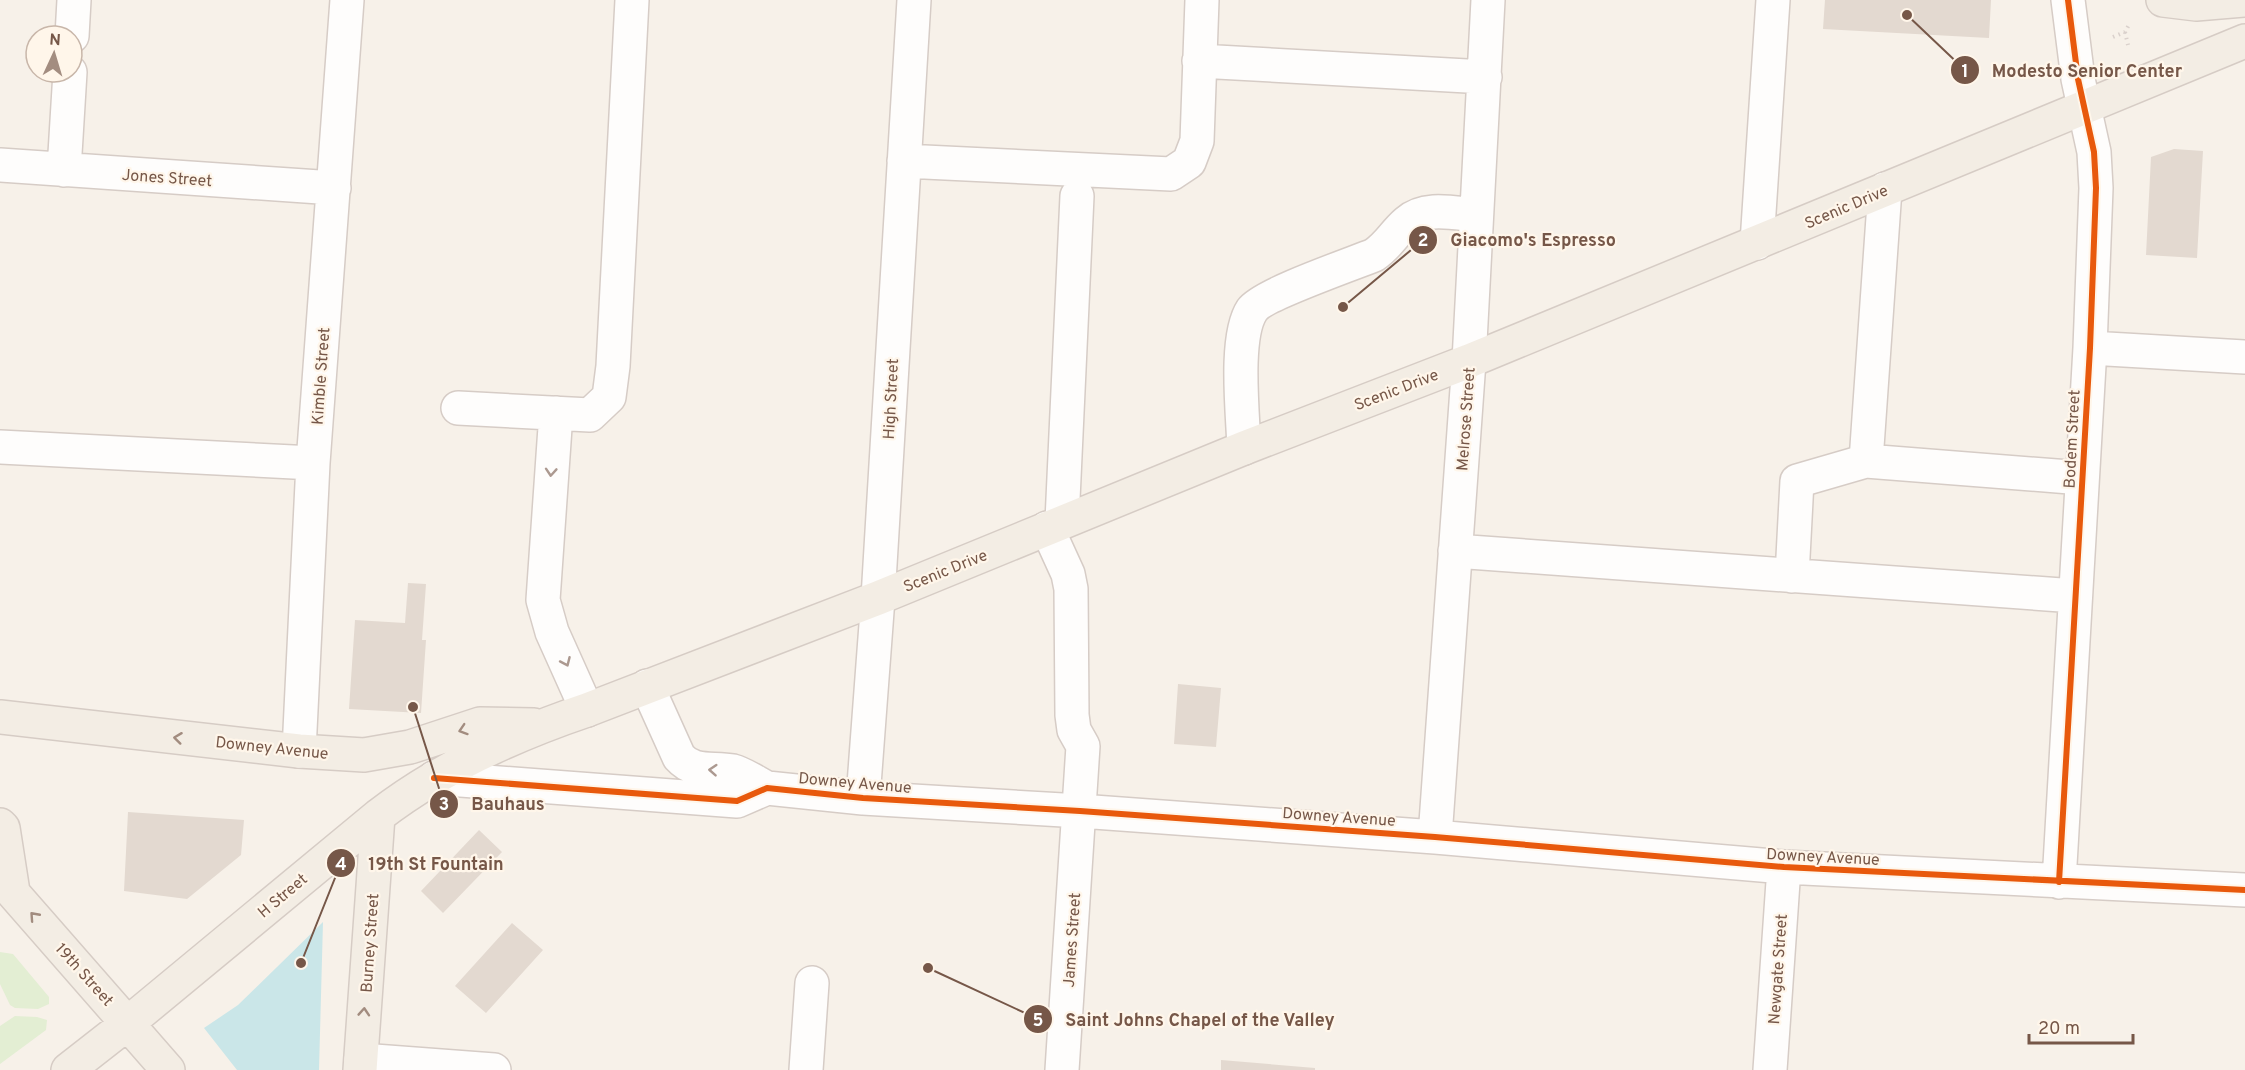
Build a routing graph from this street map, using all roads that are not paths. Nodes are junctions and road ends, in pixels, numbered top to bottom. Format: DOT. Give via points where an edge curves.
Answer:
graph roads {
  1 [pos="74,0"];
  2 [pos="347,0"];
  3 [pos="632,0"];
  4 [pos="914,0"];
  5 [pos="1202,0"];
  6 [pos="1488,0"];
  7 [pos="1773,0"];
  8 [pos="2068,0"];
  9 [pos="2163,0"];
  10 [pos="2245,0"];
  11 [pos="73,24"];
  12 [pos="2245,41"];
  13 [pos="1199,61"];
  14 [pos="1485,77"];
  15 [pos="69,84"];
  16 [pos="2086,105"];
  17 [pos="904,161"];
  18 [pos="0,165"];
  19 [pos="64,170"];
  20 [pos="334,188"];
  21 [pos="1885,189"];
  22 [pos="1077,196"];
  23 [pos="1476,214"];
  24 [pos="1757,243"];
  25 [pos="2090,348"];
  26 [pos="2245,357"];
  27 [pos="1469,361"];
  28 [pos="458,408"];
  29 [pos="556,413"];
  30 [pos="0,447"];
  31 [pos="1244,448"];
  32 [pos="1866,461"];
  33 [pos="313,463"];
  34 [pos="2082,478"];
  35 [pos="1054,525"];
  36 [pos="1455,551"];
  37 [pos="1792,576"];
  38 [pos="2075,596"];
  39 [pos="878,598"];
  40 [pos="647,686"];
  41 [pos="587,710"];
  42 [pos="0,717"];
  43 [pos="541,725"];
  44 [pos="299,752"];
  45 [pos="434,778"];
  46 [pos="767,788"];
  47 [pos="862,798"];
  48 [pos="1080,811"];
  49 [pos="378,816"];
  50 [pos="0,825"];
  51 [pos="1435,837"];
  52 [pos="1784,867"];
  53 [pos="2059,882"];
  54 [pos="6,885"];
  55 [pos="2245,890"];
  56 [pos="812,983"];
  57 [pos="128,1023"];
  58 [pos="361,1065"];
  59 [pos="68,1070"];
  60 [pos="168,1070"];
  61 [pos="495,1070"];
  62 [pos="806,1070"];
  63 [pos="1062,1070"];
  64 [pos="1770,1070"];
  1 -- 11 [label="street"];
  2 -- 20 [label="street, Kimble Street"];
  3 -- 29 [label="street" via="609,397 590,415"];
  4 -- 17 [label="street, High Street"];
  5 -- 13 [label="street"];
  6 -- 14 [label="street, Melrose Street"];
  7 -- 24 [label="street"];
  8 -- 16 [label="street, Bodem Street" via="2078,79"];
  9 -- 10 [label="main road"];
  12 -- 16 [label="main road, Scenic Drive"];
  13 -- 14 [label="street"];
  13 -- 17 [label="street" via="1197,141 1189,162 1171,174"];
  14 -- 23 [label="street, Melrose Street"];
  15 -- 19 [label="street"];
  16 -- 21 [label="main road, Scenic Drive"];
  16 -- 25 [label="street, Bodem Street" via="2096,188"];
  17 -- 39 [label="street, High Street"];
  18 -- 19 [label="street, Jones Street"];
  19 -- 20 [label="street, Jones Street"];
  20 -- 33 [label="street, Kimble Street"];
  21 -- 24 [label="main road, Scenic Drive"];
  21 -- 32 [label="street"];
  22 -- 35 [label="street"];
  23 -- 27 [label="street, Melrose Street"];
  23 -- 31 [label="street" via="1424,212 1408,221 1374,255 1270,297 1252,309 1242,351"];
  24 -- 27 [label="main road, Scenic Drive"];
  25 -- 26 [label="street"];
  25 -- 34 [label="street, Bodem Street"];
  27 -- 31 [label="main road, Scenic Drive"];
  27 -- 36 [label="street, Melrose Street"];
  28 -- 29 [label="street"];
  29 -- 41 [label="street, one-way" via="543,600 552,632"];
  30 -- 33 [label="street"];
  31 -- 35 [label="main road, Scenic Drive"];
  32 -- 34 [label="street"];
  32 -- 37 [label="street" via="1797,481"];
  33 -- 44 [label="street, Kimble Street"];
  34 -- 38 [label="street, Bodem Street"];
  35 -- 39 [label="main road, Scenic Drive"];
  35 -- 48 [label="street, James Street" via="1071,589 1072,715 1074,730 1083,746"];
  36 -- 37 [label="street"];
  36 -- 51 [label="street, Melrose Street"];
  37 -- 38 [label="street"];
  38 -- 53 [label="street, Bodem Street"];
  39 -- 40 [label="main road, Scenic Drive"];
  39 -- 47 [label="street, High Street"];
  40 -- 41 [label="main road, Scenic Drive"];
  46 -- 40 [label="street, one-way" via="734,771 686,765"];
  41 -- 43 [label="main road, Scenic Drive"];
  44 -- 42 [label="main road, Downey Avenue, one-way"];
  43 -- 44 [label="main road, Downey Avenue, one-way" via="480,724 410,747 364,755"];
  43 -- 45 [label="main road, H Street"];
  45 -- 46 [label="street, Downey Avenue" via="737,801"];
  45 -- 49 [label="main road, H Street"];
  46 -- 47 [label="street, Downey Avenue"];
  47 -- 48 [label="street, Downey Avenue"];
  48 -- 51 [label="street, Downey Avenue"];
  48 -- 63 [label="street, James Street"];
  49 -- 57 [label="main road, H Street"];
  58 -- 49 [label="main road, Burney Street, one-way"];
  50 -- 54 [label="main road"];
  51 -- 52 [label="street, Downey Avenue"];
  52 -- 53 [label="street, Downey Avenue"];
  52 -- 64 [label="street, Newgate Street"];
  53 -- 55 [label="street, Downey Avenue"];
  57 -- 54 [label="main road, 19th Street, one-way"];
  56 -- 62 [label="street"];
  57 -- 59 [label="main road, H Street"];
  57 -- 60 [label="main road, 19th Street"];
  58 -- 61 [label="street"];
}
